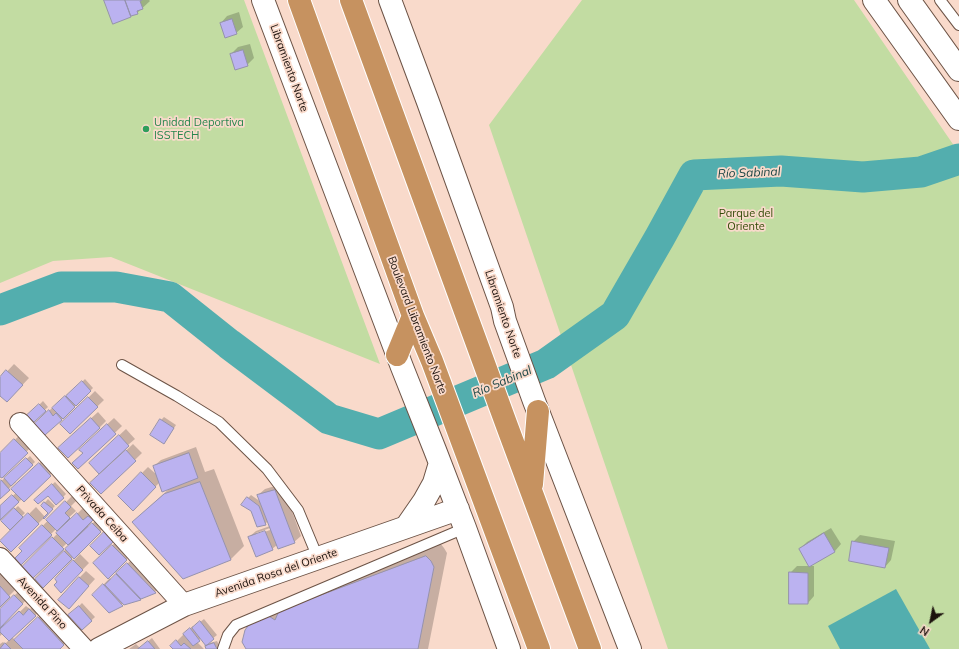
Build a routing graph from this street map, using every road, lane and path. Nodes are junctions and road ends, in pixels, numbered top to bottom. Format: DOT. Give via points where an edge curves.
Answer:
graph roads {
  1 [pos="263,0"];
  2 [pos="299,0"];
  3 [pos="351,0"];
  4 [pos="390,0"];
  5 [pos="874,0"];
  6 [pos="909,0"];
  7 [pos="940,0"];
  8 [pos="959,25"];
  9 [pos="959,70"];
  10 [pos="959,119"];
  11 [pos="413,316"];
  12 [pos="400,361"];
  13 [pos="122,365"];
  14 [pos="536,406"];
  15 [pos="20,423"];
  16 [pos="438,456"];
  17 [pos="532,491"];
  18 [pos="461,518"];
  19 [pos="406,527"];
  20 [pos="0,558"];
  21 [pos="318,558"];
  22 [pos="184,605"];
  23 [pos="84,649"];
  24 [pos="99,649"];
  25 [pos="223,649"];
  26 [pos="509,649"];
  27 [pos="539,649"];
  28 [pos="590,649"];
  29 [pos="630,649"];
  1 -- 12 [label="street, Libramiento Norte"];
  2 -- 11 [label="highway, Boulevard Libramiento Norte"];
  3 -- 17 [label="highway"];
  4 -- 14 [label="street, Libramiento Norte"];
  5 -- 10 [label="street"];
  6 -- 9 [label="street"];
  7 -- 8 [label="lane"];
  11 -- 12 [label="highway"];
  11 -- 27 [label="highway, Boulevard Libramiento Norte"];
  12 -- 16 [label="street, Libramiento Norte"];
  13 -- 21 [label="lane" via="219,422 267,469 298,510"];
  14 -- 17 [label="highway"];
  14 -- 29 [label="street, Libramiento Norte"];
  15 -- 22 [label="street, Privada Ceiba"];
  16 -- 18 [label="street, Libramiento Norte"];
  16 -- 19 [label="street" via="434,483"];
  17 -- 28 [label="highway"];
  18 -- 19 [label="street, Avenida Rosa del Oriente"];
  18 -- 25 [label="lane" via="236,625 228,635"];
  18 -- 26 [label="street, Libramiento Norte"];
  19 -- 21 [label="street, Avenida Rosa del Oriente"];
  20 -- 23 [label="street, Avenida Pino"];
  21 -- 22 [label="street, Avenida Rosa del Oriente"];
  22 -- 24 [label="street, Avenida Rosa del Oriente"];
}
